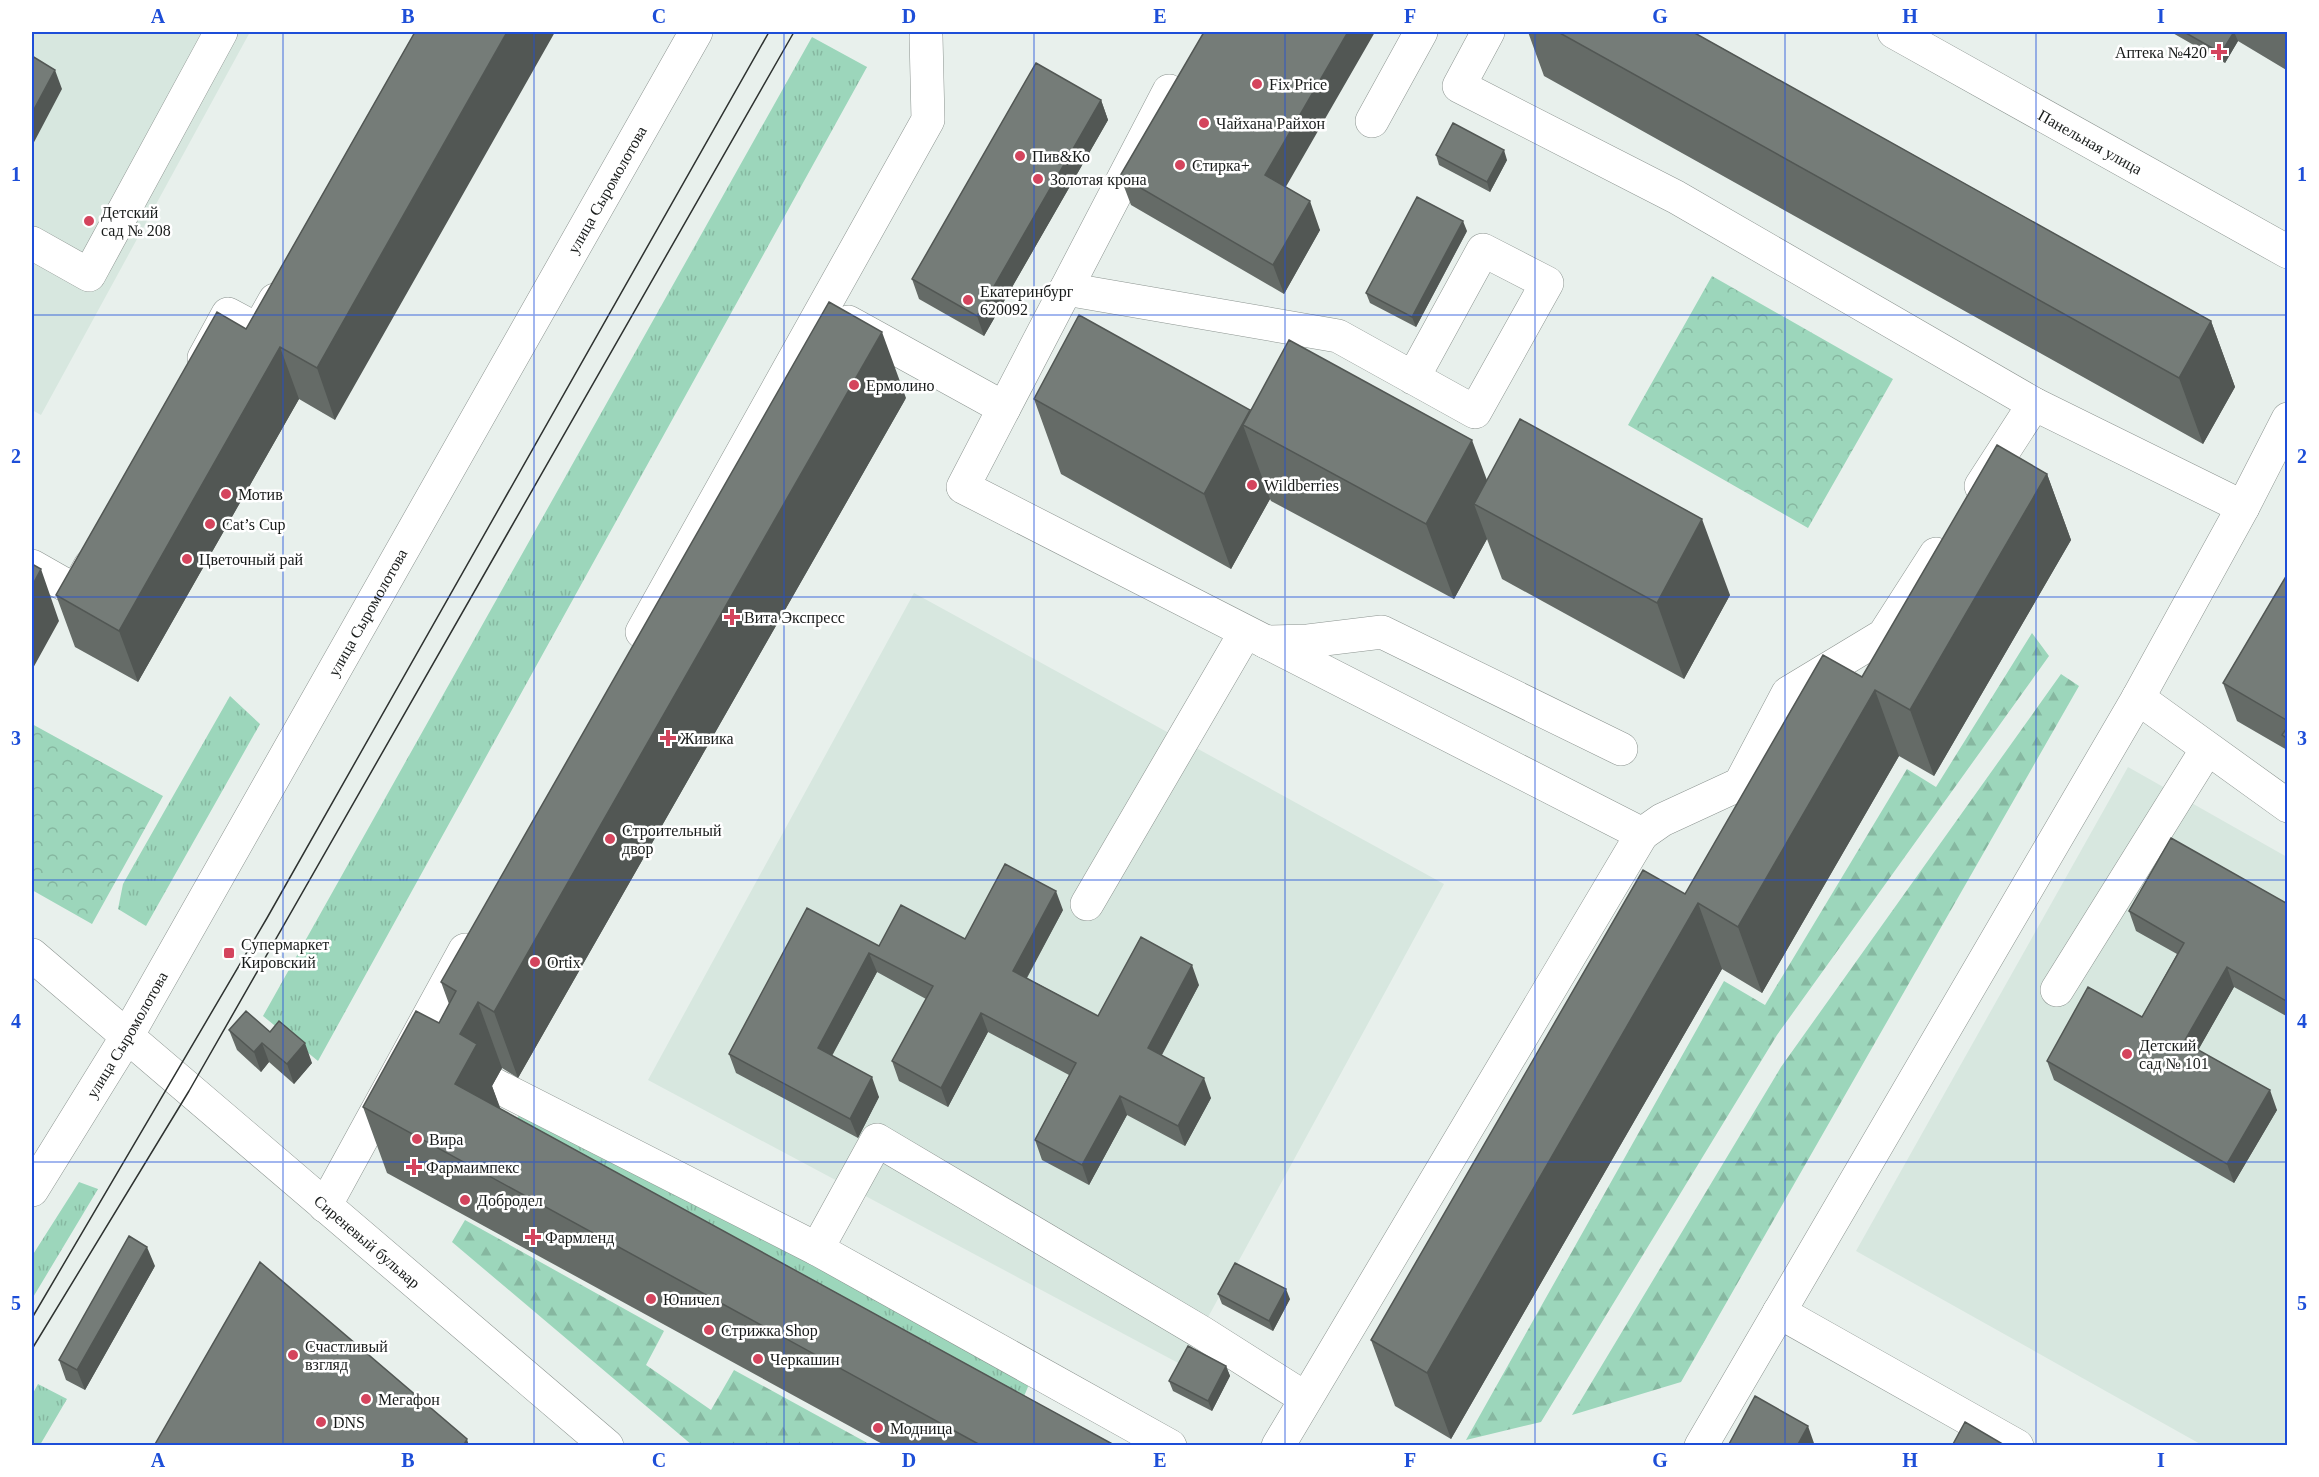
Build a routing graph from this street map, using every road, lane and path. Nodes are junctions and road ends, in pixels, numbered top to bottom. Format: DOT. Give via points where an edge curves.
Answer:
graph roads {
  1 [pos="221,32"];
  2 [pos="696,32"];
  3 [pos="1421,32"];
  4 [pos="1488,32"];
  5 [pos="1894,32"];
  6 [pos="924,33"];
  7 [pos="1169,91"];
  8 [pos="1372,121"];
  9 [pos="32,243"];
  10 [pos="2288,252"];
  11 [pos="287,279"];
  12 [pos="1066,289"];
  13 [pos="823,308"];
  14 [pos="1413,378"];
  15 [pos="189,386"];
  16 [pos="2034,404"];
  17 [pos="1004,408"];
  18 [pos="2288,419"];
  19 [pos="2243,507"];
  20 [pos="104,540"];
  21 [pos="32,566"];
  22 [pos="1254,638"];
  23 [pos="627,658"];
  24 [pos="2138,698"];
  25 [pos="1621,749"];
  26 [pos="2207,749"];
  27 [pos="2288,806"];
  28 [pos="1642,834"];
  29 [pos="1087,904"];
  30 [pos="478,927"];
  31 [pos="32,955"];
  32 [pos="2057,990"];
  33 [pos="126,1038"];
  34 [pos="457,1064"];
  35 [pos="32,1190"];
  36 [pos="325,1206"];
  37 [pos="817,1249"];
  38 [pos="1779,1311"];
  39 [pos="1305,1398"];
  40 [pos="607,1446"];
  41 [pos="1170,1446"];
  42 [pos="1278,1446"];
  43 [pos="1701,1446"];
  44 [pos="2018,1446"];
  1 -- 9 [label="street" via="89,275"];
  2 -- 33 [label="street, улица Сыромолотова"];
  3 -- 8 [label="street"];
  4 -- 16 [label="street" via="1460,86 1676,197"];
  5 -- 10 [label="street, Панельная улица"];
  6 -- 13 [label="street" via="928,120"];
  7 -- 12 [label="street"];
  11 -- 15 [label="street" via="258,330 228,314"];
  12 -- 14 [label="street" via="1338,336"];
  12 -- 17 [label="street"];
  13 -- 17 [label="street"];
  13 -- 23 [label="street"];
  14 -- 14 [label="street" via="1475,412 1547,283 1483,250"];
  16 -- 19 [label="street"];
  16 -- 28 [label="street" via="1884,634 1788,693 1740,784 1662,820"];
  17 -- 22 [label="street" via="963,487"];
  18 -- 19 [label="street"];
  19 -- 24 [label="street"];
  20 -- 21 [label="street" via="76,591"];
  22 -- 25 [label="street" via="1308,641 1382,632"];
  22 -- 28 [label="street"];
  22 -- 29 [label="street"];
  24 -- 26 [label="street"];
  24 -- 38 [label="street"];
  26 -- 27 [label="street"];
  26 -- 32 [label="street"];
  28 -- 39 [label="street"];
  30 -- 34 [label="street"];
  31 -- 33 [label="street, Сиреневый бульвар"];
  33 -- 35 [label="street, улица Сыромолотова"];
  33 -- 36 [label="street, Сиреневый бульвар"];
  34 -- 36 [label="street"];
  34 -- 37 [label="street"];
  36 -- 40 [label="street, Сиреневый бульвар"];
  37 -- 39 [label="street" via="877,1140"];
  37 -- 41 [label="street"];
  38 -- 43 [label="street"];
  38 -- 44 [label="street"];
  39 -- 42 [label="street"];
}
